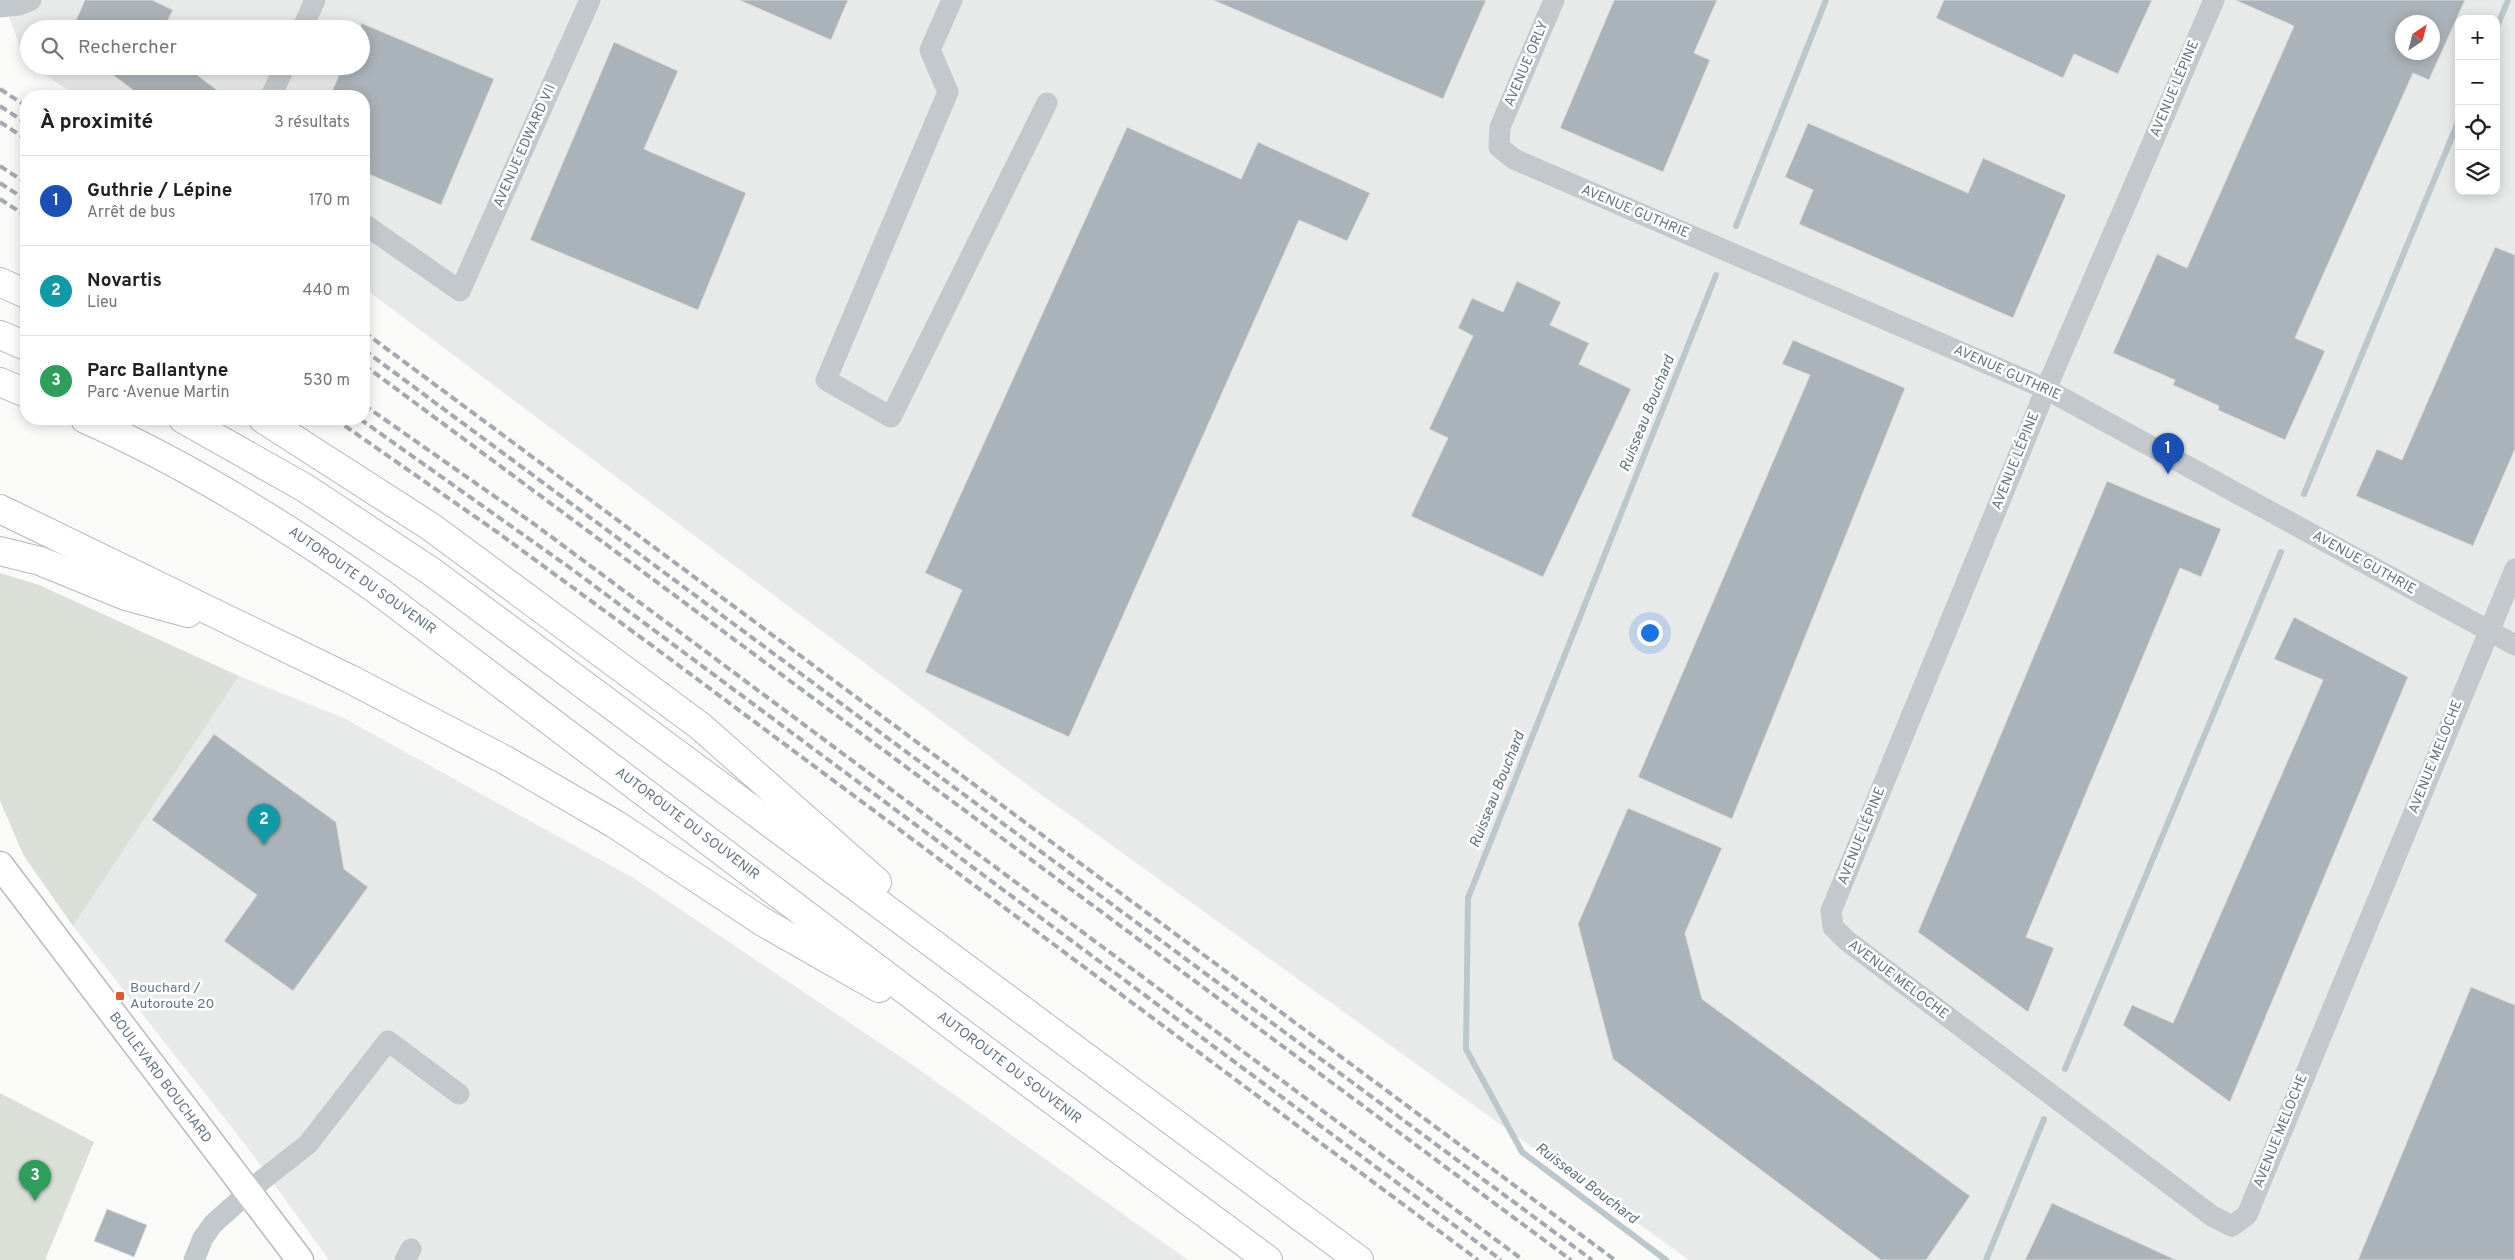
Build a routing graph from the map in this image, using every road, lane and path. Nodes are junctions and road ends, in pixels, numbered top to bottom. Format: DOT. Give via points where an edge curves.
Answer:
graph roads {
  1 [pos="31,0"];
  2 [pos="315,0"];
  3 [pos="590,0"];
  4 [pos="952,0"];
  5 [pos="1554,0"];
  6 [pos="2214,0"];
  7 [pos="0,7"];
  8 [pos="306,20"];
  9 [pos="280,75"];
  10 [pos="274,90"];
  11 [pos="1047,103"];
  12 [pos="1500,127"];
  13 [pos="370,228"];
  14 [pos="0,282"];
  15 [pos="20,291"];
  16 [pos="0,335"];
  17 [pos="20,343"];
  18 [pos="0,382"];
  19 [pos="2046,389"];
  20 [pos="20,390"];
  21 [pos="98,425"];
  22 [pos="194,425"];
  23 [pos="273,425"];
  24 [pos="0,509"];
  25 [pos="0,551"];
  26 [pos="2515,569"];
  27 [pos="251,631"];
  28 [pos="2489,631"];
  29 [pos="2515,645"];
  30 [pos="0,865"];
  31 [pos="0,876"];
  32 [pos="22,895"];
  33 [pos="1833,927"];
  34 [pos="1034,1020"];
  35 [pos="970,1039"];
  36 [pos="459,1094"];
  37 [pos="249,1193"];
  38 [pos="194,1260"];
  39 [pos="300,1260"];
  40 [pos="1268,1260"];
  41 [pos="1359,1260"];
  1 -- 7 [label="street"];
  2 -- 8 [label="street"];
  3 -- 13 [label="street, AVENUE EDWARD VII" via="460,291"];
  4 -- 11 [label="street" via="930,50 948,92 826,380 891,417"];
  5 -- 12 [label="street, AVENUE ORLY"];
  6 -- 19 [label="street, AVENUE LÉPINE"];
  9 -- 10 [label="street"];
  12 -- 19 [label="street, AVENUE GUTHRIE" via="1499,147 1514,160"];
  14 -- 15 [label="highway"];
  16 -- 17 [label="highway"];
  18 -- 20 [label="highway"];
  19 -- 28 [label="street, AVENUE GUTHRIE"];
  19 -- 33 [label="street, AVENUE LÉPINE" via="1831,911"];
  21 -- 35 [label="highway, AUTOROUTE DU SOUVENIR" via="238,498 378,590"];
  22 -- 34 [label="highway" via="305,488 432,572"];
  23 -- 34 [label="highway" via="438,532 700,726"];
  24 -- 27 [label="highway"];
  25 -- 27 [label="highway" via="40,560 126,596"];
  26 -- 28 [label="street, AVENUE MELOCHE"];
  27 -- 35 [label="highway" via="394,701 539,778 763,922"];
  28 -- 29 [label="street, AVENUE GUTHRIE"];
  28 -- 33 [label="street, AVENUE MELOCHE" via="2247,1215 2232,1226 2204,1210 1860,951"];
  30 -- 32 [label="main road, BOULEVARD BOUCHARD"];
  31 -- 32 [label="main road, BOULEVARD BOUCHARD"];
  32 -- 37 [label="main road, BOULEVARD BOUCHARD"];
  34 -- 41 [label="highway"];
  35 -- 40 [label="highway, AUTOROUTE DU SOUVENIR"];
  36 -- 37 [label="street" via="388,1041 308,1144"];
  37 -- 38 [label="street" via="207,1231"];
  37 -- 39 [label="main road, BOULEVARD BOUCHARD"];
}
